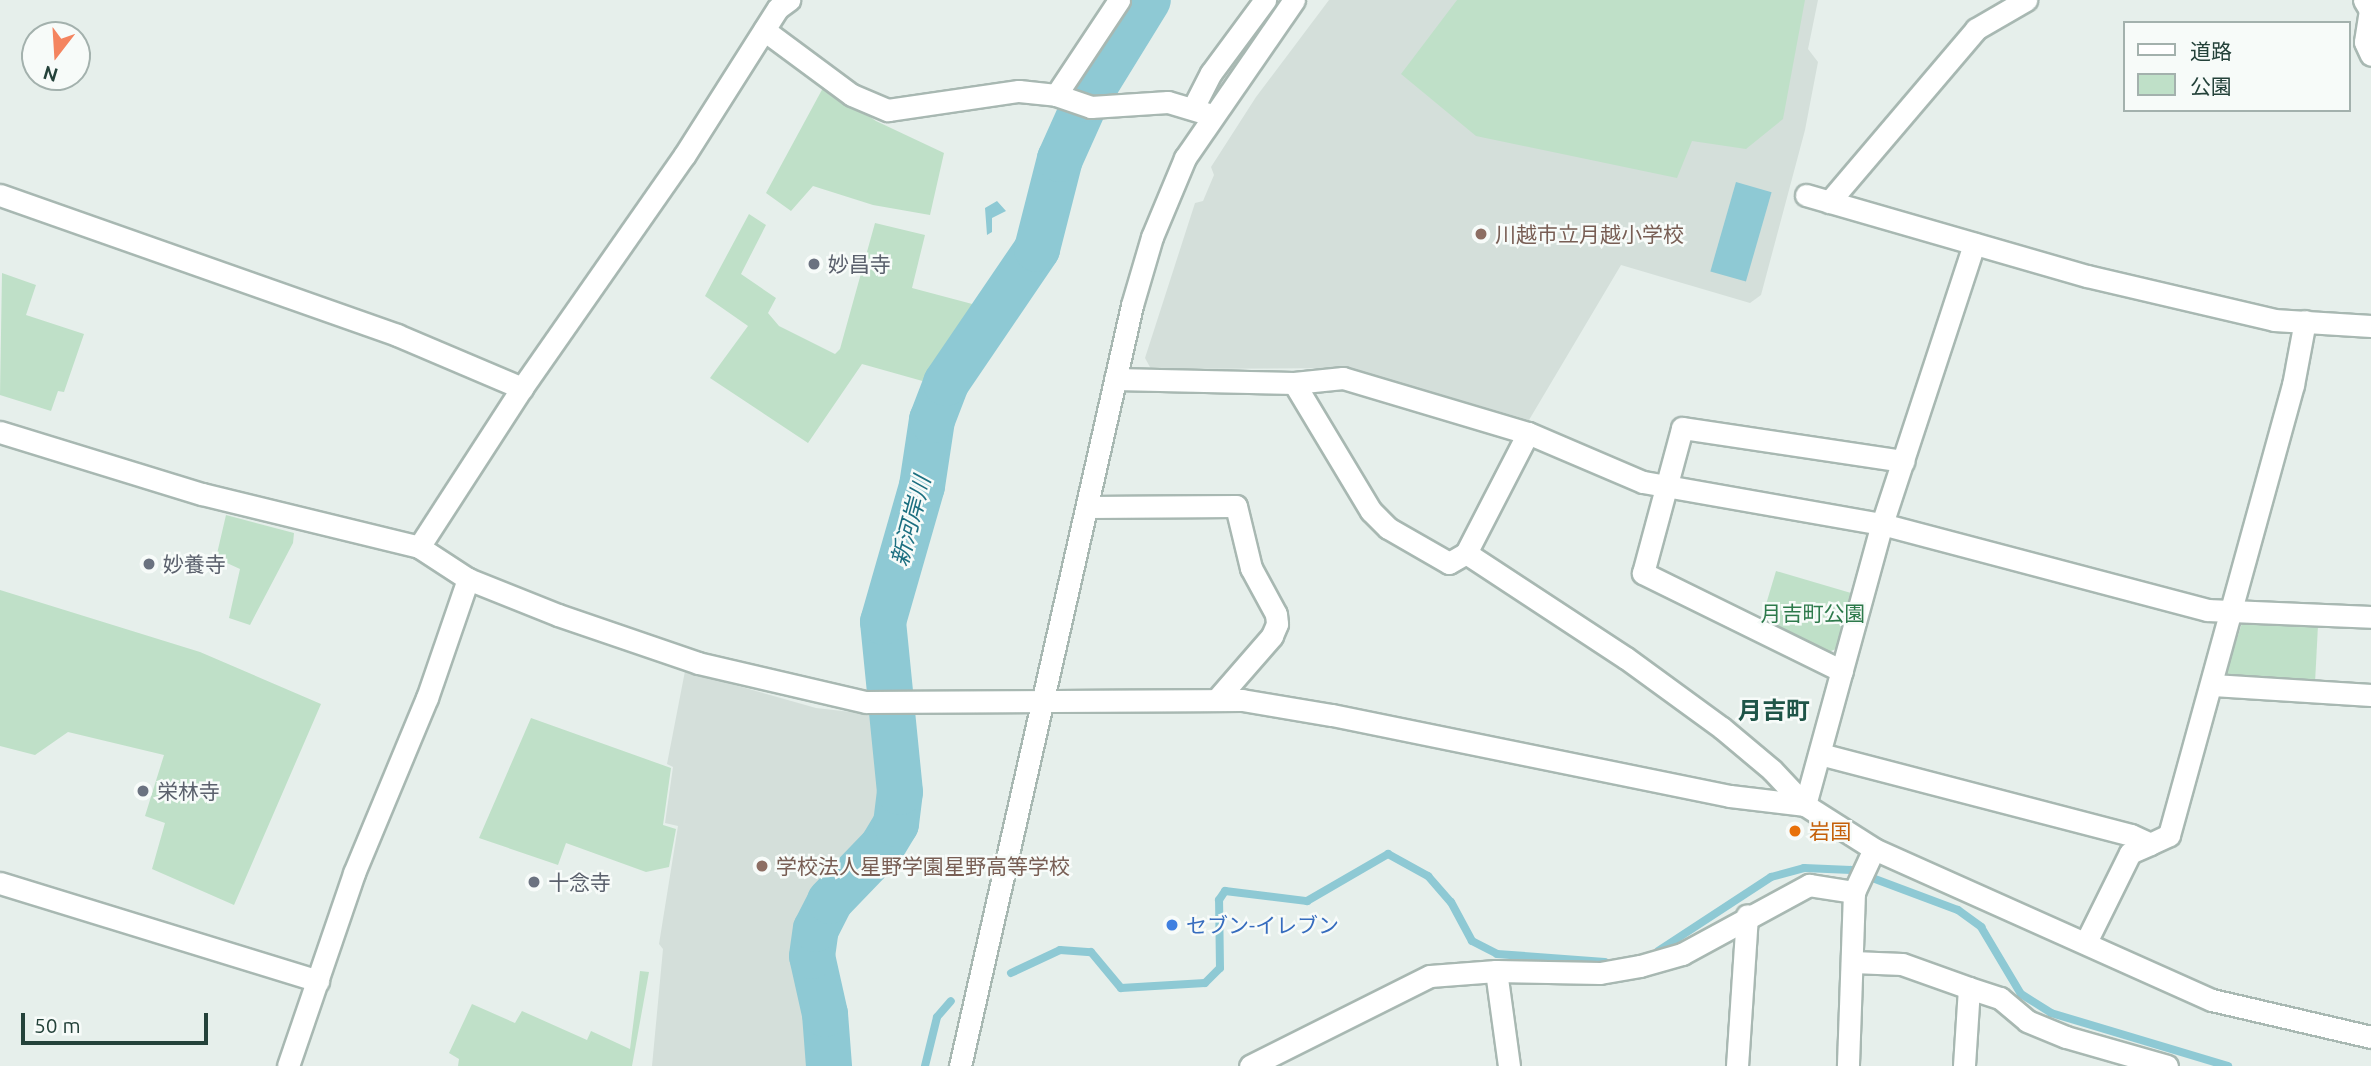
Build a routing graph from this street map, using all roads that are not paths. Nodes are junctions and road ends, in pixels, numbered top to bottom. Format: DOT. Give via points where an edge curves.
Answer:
graph roads {
  1 [pos="1119,0"];
  2 [pos="1265,0"];
  3 [pos="1294,0"];
  4 [pos="2026,0"];
  5 [pos="2364,0"];
  6 [pos="777,3"];
  7 [pos="764,30"];
  8 [pos="2371,55"];
  9 [pos="1060,97"];
  10 [pos="1202,111"];
  11 [pos="0,195"];
  12 [pos="1806,195"];
  13 [pos="1829,202"];
  14 [pos="1974,244"];
  15 [pos="2305,321"];
  16 [pos="2371,326"];
  17 [pos="1115,379"];
  18 [pos="1294,383"];
  19 [pos="522,388"];
  20 [pos="0,432"];
  21 [pos="1528,433"];
  22 [pos="1904,461"];
  23 [pos="1668,486"];
  24 [pos="1088,507"];
  25 [pos="1882,524"];
  26 [pos="419,547"];
  27 [pos="1465,553"];
  28 [pos="468,579"];
  29 [pos="2228,611"];
  30 [pos="2371,617"];
  31 [pos="1842,671"];
  32 [pos="2213,685"];
  33 [pos="2371,695"];
  34 [pos="1044,698"];
  35 [pos="1218,698"];
  36 [pos="1820,754"];
  37 [pos="1805,805"];
  38 [pos="2150,844"];
  39 [pos="1874,849"];
  40 [pos="0,883"];
  41 [pos="1854,892"];
  42 [pos="1746,915"];
  43 [pos="2086,943"];
  44 [pos="1853,962"];
  45 [pos="1496,971"];
  46 [pos="318,981"];
  47 [pos="1969,988"];
  48 [pos="2371,1037"];
  49 [pos="288,1066"];
  50 [pos="960,1066"];
  51 [pos="1250,1066"];
  52 [pos="1509,1066"];
  53 [pos="1737,1066"];
  54 [pos="1848,1066"];
  55 [pos="1964,1066"];
  56 [pos="2167,1066"];
  1 -- 9 [label="street"];
  2 -- 10 [label="street" via="1211,73"];
  3 -- 10 [label="street"];
  4 -- 13 [label="street" via="1976,29"];
  5 -- 8 [label="street" via="2370,10 2365,42"];
  6 -- 7 [label="street"];
  7 -- 9 [label="street" via="852,95 888,110 1019,91"];
  7 -- 19 [label="street" via="684,156"];
  9 -- 10 [label="street" via="1091,107 1168,102"];
  10 -- 17 [label="street" via="1152,237"];
  11 -- 19 [label="street" via="397,335"];
  12 -- 13 [label="street"];
  13 -- 14 [label="street"];
  14 -- 15 [label="street" via="2274,320"];
  14 -- 22 [label="street"];
  15 -- 16 [label="street"];
  15 -- 29 [label="street" via="2293,386"];
  17 -- 18 [label="street"];
  17 -- 24 [label="street"];
  18 -- 21 [label="street" via="1343,378"];
  18 -- 27 [label="street" via="1371,511 1388,528 1449,563"];
  19 -- 26 [label="street"];
  20 -- 26 [label="street" via="202,494"];
  21 -- 23 [label="street" via="1643,482"];
  21 -- 27 [label="street"];
  22 -- 23 [label="street" via="1682,428"];
  22 -- 25 [label="street"];
  23 -- 25 [label="street"];
  23 -- 31 [label="street" via="1643,573"];
  24 -- 34 [label="street"];
  24 -- 35 [label="street" via="1236,506 1251,568 1277,624 1272,636"];
  25 -- 29 [label="street" via="2207,610"];
  25 -- 31 [label="street"];
  26 -- 28 [label="street"];
  27 -- 37 [label="street" via="1626,658 1722,728 1772,769"];
  28 -- 34 [label="street" via="698,663 866,702"];
  28 -- 46 [label="street" via="427,698 354,873"];
  29 -- 30 [label="street"];
  29 -- 32 [label="street"];
  31 -- 36 [label="street"];
  32 -- 33 [label="street"];
  32 -- 38 [label="street" via="2169,835"];
  34 -- 35 [label="street"];
  34 -- 50 [label="street"];
  35 -- 37 [label="street" via="1332,715 1730,796"];
  36 -- 37 [label="street"];
  36 -- 38 [label="street" via="2118,831"];
  37 -- 39 [label="street"];
  38 -- 43 [label="street" via="2130,853"];
  39 -- 41 [label="street"];
  39 -- 43 [label="street"];
  40 -- 46 [label="street"];
  41 -- 42 [label="street" via="1809,885"];
  41 -- 44 [label="street"];
  42 -- 45 [label="street" via="1682,954 1640,966 1600,973"];
  42 -- 53 [label="street"];
  43 -- 48 [label="street" via="2212,1000"];
  44 -- 47 [label="street" via="1902,964"];
  44 -- 54 [label="street"];
  45 -- 51 [label="street" via="1430,976"];
  45 -- 52 [label="street"];
  46 -- 49 [label="street"];
  47 -- 55 [label="street"];
  47 -- 56 [label="street" via="2000,998 2027,1021 2066,1037"];
}
